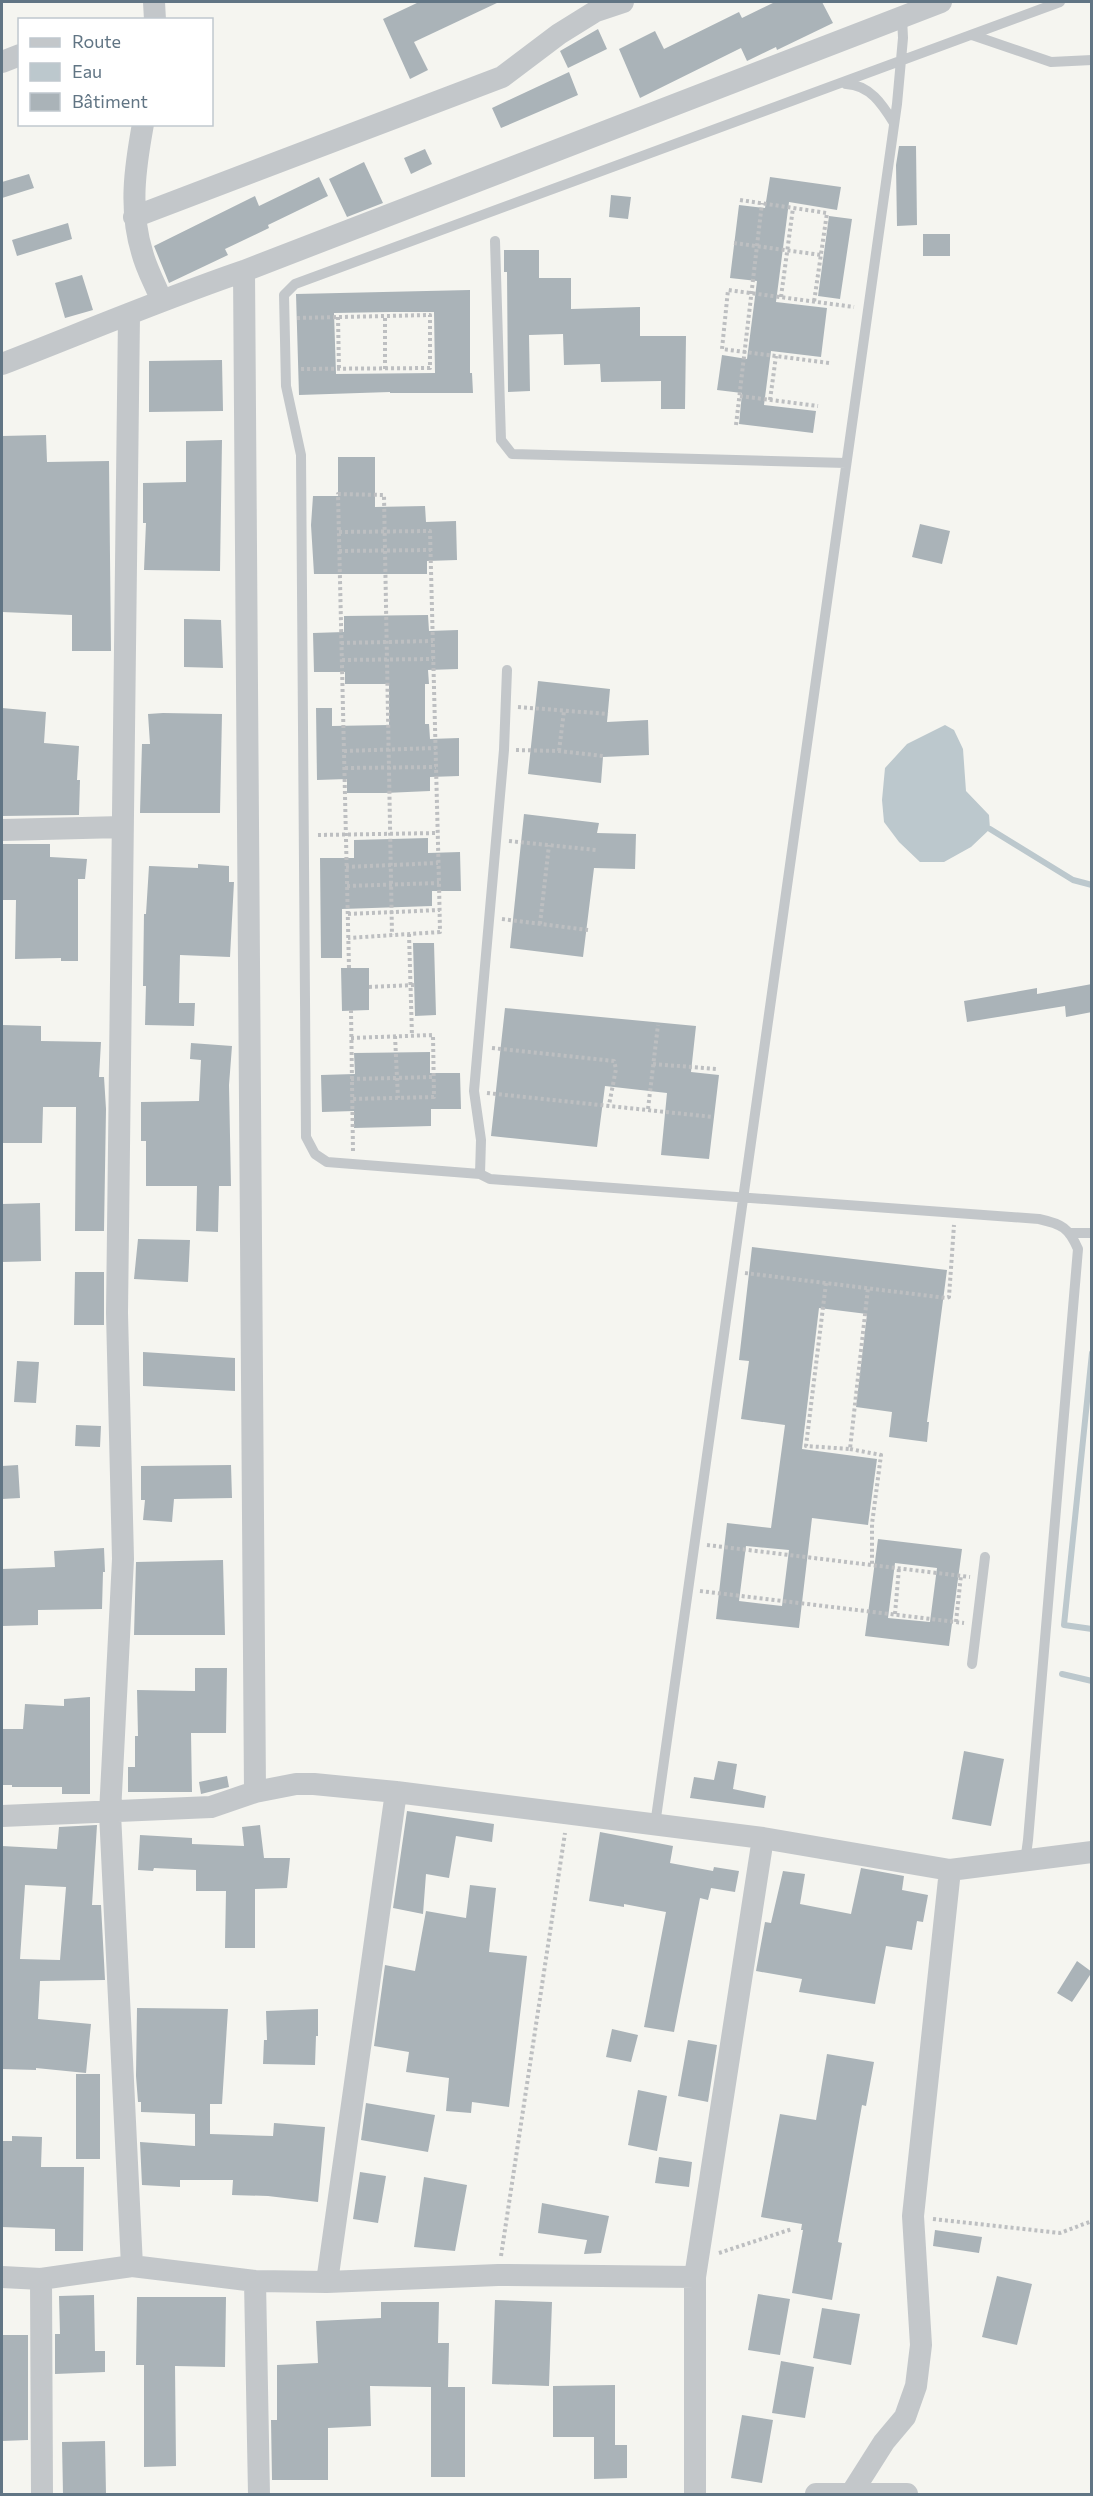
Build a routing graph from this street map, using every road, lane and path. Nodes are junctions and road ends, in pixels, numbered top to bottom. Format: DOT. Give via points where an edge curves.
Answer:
graph roads {
  1 [pos="623,2"];
  2 [pos="941,2"];
  3 [pos="1060,2"];
  4 [pos="902,17"];
  5 [pos="972,35"];
  6 [pos="18,56"];
  7 [pos="1092,60"];
  8 [pos="901,61"];
  9 [pos="2,62"];
  10 [pos="840,84"];
  11 [pos="894,123"];
  12 [pos="143,126"];
  13 [pos="740,200"];
  14 [pos="762,203"];
  15 [pos="793,208"];
  16 [pos="134,217"];
  17 [pos="495,241"];
  18 [pos="734,243"];
  19 [pos="757,246"];
  20 [pos="787,250"];
  21 [pos="821,255"];
  22 [pos="244,271"];
  23 [pos="752,293"];
  24 [pos="781,297"];
  25 [pos="161,299"];
  26 [pos="814,302"];
  27 [pos="867,309"];
  28 [pos="129,315"];
  29 [pos="385,316"];
  30 [pos="338,317"];
  31 [pos="285,318"];
  32 [pos="746,352"];
  33 [pos="776,356"];
  34 [pos="829,363"];
  35 [pos="2,364"];
  36 [pos="339,369"];
  37 [pos="385,369"];
  38 [pos="285,370"];
  39 [pos="740,396"];
  40 [pos="770,400"];
  41 [pos="818,406"];
  42 [pos="736,425"];
  43 [pos="525,455"];
  44 [pos="846,463"];
  45 [pos="518,465"];
  46 [pos="385,531"];
  47 [pos="339,532"];
  48 [pos="431,549"];
  49 [pos="385,550"];
  50 [pos="339,551"];
  51 [pos="433,641"];
  52 [pos="387,642"];
  53 [pos="341,643"];
  54 [pos="433,659"];
  55 [pos="342,660"];
  56 [pos="387,660"];
  57 [pos="507,670"];
  58 [pos="505,706"];
  59 [pos="564,711"];
  60 [pos="608,714"];
  61 [pos="436,748"];
  62 [pos="389,750"];
  63 [pos="504,750"];
  64 [pos="344,751"];
  65 [pos="559,751"];
  66 [pos="603,756"];
  67 [pos="436,767"];
  68 [pos="345,768"];
  69 [pos="390,768"];
  70 [pos="122,827"];
  71 [pos="2,830"];
  72 [pos="438,833"];
  73 [pos="391,834"];
  74 [pos="346,835"];
  75 [pos="302,836"];
  76 [pos="496,840"];
  77 [pos="549,845"];
  78 [pos="596,849"];
  79 [pos="438,863"];
  80 [pos="392,865"];
  81 [pos="346,867"];
  82 [pos="439,882"];
  83 [pos="392,884"];
  84 [pos="347,886"];
  85 [pos="440,910"];
  86 [pos="392,912"];
  87 [pos="348,914"];
  88 [pos="489,918"];
  89 [pos="540,924"];
  90 [pos="588,930"];
  91 [pos="409,934"];
  92 [pos="392,935"];
  93 [pos="348,938"];
  94 [pos="349,968"];
  95 [pos="412,985"];
  96 [pos="369,987"];
  97 [pos="351,1011"];
  98 [pos="658,1025"];
  99 [pos="395,1036"];
  100 [pos="412,1036"];
  101 [pos="351,1038"];
  102 [pos="478,1046"];
  103 [pos="653,1064"];
  104 [pos="717,1069"];
  105 [pos="434,1077"];
  106 [pos="397,1078"];
  107 [pos="351,1079"];
  108 [pos="474,1091"];
  109 [pos="398,1098"];
  110 [pos="351,1099"];
  111 [pos="609,1105"];
  112 [pos="648,1109"];
  113 [pos="713,1117"];
  114 [pos="354,1165"];
  115 [pos="480,1174"];
  116 [pos="743,1198"];
  117 [pos="955,1213"];
  118 [pos="1071,1233"];
  119 [pos="1092,1233"];
  120 [pos="732,1271"];
  121 [pos="826,1283"];
  122 [pos="868,1288"];
  123 [pos="849,1449"];
  124 [pos="694,1544"];
  125 [pos="985,1557"];
  126 [pos="872,1565"];
  127 [pos="899,1568"];
  128 [pos="961,1575"];
  129 [pos="983,1578"];
  130 [pos="688,1590"];
  131 [pos="895,1614"];
  132 [pos="956,1622"];
  133 [pos="977,1624"];
  134 [pos="972,1664"];
  135 [pos="255,1792"];
  136 [pos="396,1792"];
  137 [pos="110,1813"];
  138 [pos="568,1814"];
  139 [pos="2,1816"];
  140 [pos="655,1825"];
  141 [pos="763,1838"];
  142 [pos="1092,1852"];
  143 [pos="1025,1862"];
  144 [pos="950,1870"];
  145 [pos="913,2216"];
  146 [pos="1092,2222"];
  147 [pos="792,2229"];
  148 [pos="132,2266"];
  149 [pos="696,2269"];
  150 [pos="498,2275"];
  151 [pos="2,2277"];
  152 [pos="41,2279"];
  153 [pos="255,2281"];
  154 [pos="327,2282"];
  155 [pos="42,2494"];
  156 [pos="259,2494"];
  157 [pos="694,2494"];
  158 [pos="816,2494"];
  159 [pos="851,2494"];
  160 [pos="907,2494"];
  1 -- 16 [label="street" via="596,11 568,28 502,77"];
  2 -- 4 [label="street"];
  3 -- 5 [label="lane"];
  4 -- 8 [label="lane"];
  4 -- 22 [label="street"];
  5 -- 7 [label="lane" via="1051,62"];
  5 -- 8 [label="lane"];
  6 -- 9 [label="street"];
  8 -- 10 [label="lane"];
  8 -- 11 [label="lane"];
  10 -- 11 [label="lane" via="857,85 871,92"];
  10 -- 31 [label="lane" via="295,284 284,295"];
  11 -- 27 [label="lane"];
  12 -- 16 [label="street" via="134,175"];
  13 -- 14 [label="path"];
  14 -- 15 [label="path"];
  14 -- 19 [label="path"];
  15 -- 20 [label="path"];
  15 -- 21 [label="path" via="827,213"];
  16 -- 25 [label="street" via="142,253"];
  17 -- 43 [label="lane" via="501,440 512,454"];
  18 -- 19 [label="path"];
  19 -- 20 [label="path"];
  19 -- 23 [label="path"];
  20 -- 21 [label="path"];
  20 -- 24 [label="path"];
  21 -- 26 [label="path"];
  22 -- 25 [label="street"];
  22 -- 135 [label="street"];
  23 -- 24 [label="path"];
  23 -- 32 [label="path"];
  23 -- 32 [label="path" via="728,290 722,348"];
  24 -- 26 [label="path"];
  25 -- 28 [label="street"];
  26 -- 27 [label="path"];
  27 -- 44 [label="lane"];
  28 -- 35 [label="street"];
  28 -- 70 [label="street"];
  29 -- 30 [label="path"];
  29 -- 37 [label="path"];
  29 -- 37 [label="path" via="430,315 430,368"];
  30 -- 31 [label="path"];
  30 -- 36 [label="path"];
  31 -- 38 [label="lane"];
  32 -- 33 [label="path"];
  32 -- 39 [label="path"];
  33 -- 34 [label="path"];
  33 -- 40 [label="path"];
  36 -- 37 [label="path"];
  36 -- 38 [label="path"];
  38 -- 75 [label="lane" via="301,455"];
  39 -- 40 [label="path"];
  39 -- 42 [label="path"];
  40 -- 41 [label="path"];
  43 -- 44 [label="lane"];
  43 -- 45 [label="lane"];
  44 -- 116 [label="lane"];
  46 -- 47 [label="path"];
  46 -- 47 [label="path" via="384,495 338,494"];
  46 -- 48 [label="path" via="430,531"];
  46 -- 49 [label="path"];
  47 -- 50 [label="path"];
  48 -- 49 [label="path"];
  48 -- 51 [label="path"];
  49 -- 50 [label="path"];
  49 -- 52 [label="path"];
  50 -- 53 [label="path"];
  51 -- 52 [label="path"];
  51 -- 54 [label="path"];
  52 -- 53 [label="path"];
  52 -- 56 [label="path"];
  53 -- 55 [label="path"];
  54 -- 56 [label="path"];
  54 -- 61 [label="path"];
  55 -- 56 [label="path"];
  55 -- 64 [label="path"];
  56 -- 62 [label="path"];
  57 -- 58 [label="lane"];
  58 -- 59 [label="path"];
  58 -- 63 [label="lane"];
  59 -- 60 [label="path"];
  59 -- 65 [label="path"];
  61 -- 62 [label="path"];
  61 -- 67 [label="path"];
  62 -- 64 [label="path"];
  62 -- 69 [label="path"];
  63 -- 65 [label="path"];
  63 -- 76 [label="lane"];
  64 -- 68 [label="path"];
  65 -- 66 [label="path"];
  67 -- 69 [label="path"];
  67 -- 72 [label="path"];
  68 -- 69 [label="path"];
  68 -- 74 [label="path"];
  69 -- 73 [label="path"];
  70 -- 71 [label="street"];
  70 -- 137 [label="street" via="117,1313 123,1559"];
  72 -- 73 [label="path"];
  72 -- 79 [label="path"];
  73 -- 74 [label="path"];
  73 -- 80 [label="path"];
  74 -- 75 [label="path"];
  74 -- 81 [label="path"];
  75 -- 114 [label="lane" via="306,1137 315,1154 327,1162"];
  76 -- 77 [label="path"];
  76 -- 88 [label="lane"];
  77 -- 78 [label="path"];
  77 -- 89 [label="path"];
  79 -- 80 [label="path"];
  79 -- 82 [label="path"];
  80 -- 81 [label="path"];
  80 -- 83 [label="path"];
  81 -- 84 [label="path"];
  82 -- 83 [label="path"];
  82 -- 85 [label="path"];
  83 -- 84 [label="path"];
  83 -- 86 [label="path"];
  84 -- 87 [label="path"];
  85 -- 86 [label="path"];
  85 -- 91 [label="path" via="440,932"];
  86 -- 87 [label="path"];
  86 -- 92 [label="path"];
  87 -- 93 [label="path"];
  88 -- 89 [label="path"];
  88 -- 102 [label="lane"];
  89 -- 90 [label="path"];
  91 -- 92 [label="path"];
  91 -- 95 [label="path"];
  92 -- 93 [label="path"];
  93 -- 94 [label="path"];
  95 -- 96 [label="path"];
  95 -- 100 [label="path"];
  97 -- 101 [label="path"];
  98 -- 103 [label="path"];
  99 -- 100 [label="path"];
  99 -- 101 [label="path"];
  99 -- 106 [label="path"];
  100 -- 105 [label="path" via="433,1036"];
  101 -- 107 [label="path"];
  102 -- 108 [label="lane"];
  102 -- 111 [label="path" via="614,1061"];
  103 -- 104 [label="path"];
  103 -- 112 [label="path"];
  105 -- 106 [label="path"];
  105 -- 109 [label="path" via="434,1098"];
  106 -- 107 [label="path"];
  106 -- 109 [label="path"];
  107 -- 110 [label="path"];
  108 -- 111 [label="path"];
  108 -- 115 [label="lane" via="482,1140"];
  109 -- 110 [label="path"];
  110 -- 114 [label="path"];
  111 -- 112 [label="path"];
  112 -- 113 [label="path"];
  114 -- 115 [label="lane"];
  115 -- 116 [label="lane" via="490,1179"];
  116 -- 117 [label="lane"];
  116 -- 120 [label="lane"];
  117 -- 118 [label="lane" via="1040,1220 1056,1223"];
  117 -- 122 [label="path" via="948,1298"];
  118 -- 119 [label="lane"];
  118 -- 143 [label="lane" via="1078,1249"];
  120 -- 121 [label="path"];
  120 -- 124 [label="lane"];
  121 -- 122 [label="path"];
  121 -- 123 [label="path" via="805,1444"];
  122 -- 123 [label="path"];
  123 -- 126 [label="path" via="880,1455"];
  124 -- 126 [label="path"];
  124 -- 130 [label="lane"];
  125 -- 129 [label="lane"];
  126 -- 127 [label="path"];
  127 -- 128 [label="path"];
  127 -- 131 [label="path"];
  128 -- 129 [label="path"];
  128 -- 132 [label="path"];
  129 -- 133 [label="lane"];
  130 -- 131 [label="path"];
  130 -- 140 [label="lane"];
  131 -- 132 [label="path"];
  132 -- 133 [label="path"];
  133 -- 134 [label="lane"];
  135 -- 136 [label="street" via="296,1784"];
  135 -- 137 [label="street" via="211,1807"];
  136 -- 138 [label="street"];
  136 -- 154 [label="street"];
  137 -- 139 [label="street"];
  137 -- 148 [label="street"];
  138 -- 140 [label="street"];
  138 -- 150 [label="path"];
  140 -- 141 [label="street"];
  141 -- 144 [label="street"];
  141 -- 149 [label="street"];
  142 -- 143 [label="street"];
  143 -- 144 [label="street"];
  144 -- 145 [label="street"];
  145 -- 146 [label="path" via="1060,2233"];
  145 -- 159 [label="street" via="921,2345 916,2386 905,2417"];
  147 -- 149 [label="path"];
  148 -- 152 [label="street"];
  148 -- 153 [label="street"];
  149 -- 150 [label="street"];
  149 -- 157 [label="street"];
  150 -- 154 [label="street"];
  151 -- 152 [label="street"];
  152 -- 155 [label="street"];
  153 -- 154 [label="street"];
  153 -- 156 [label="street"];
  158 -- 159 [label="street"];
  159 -- 160 [label="street"];
}
